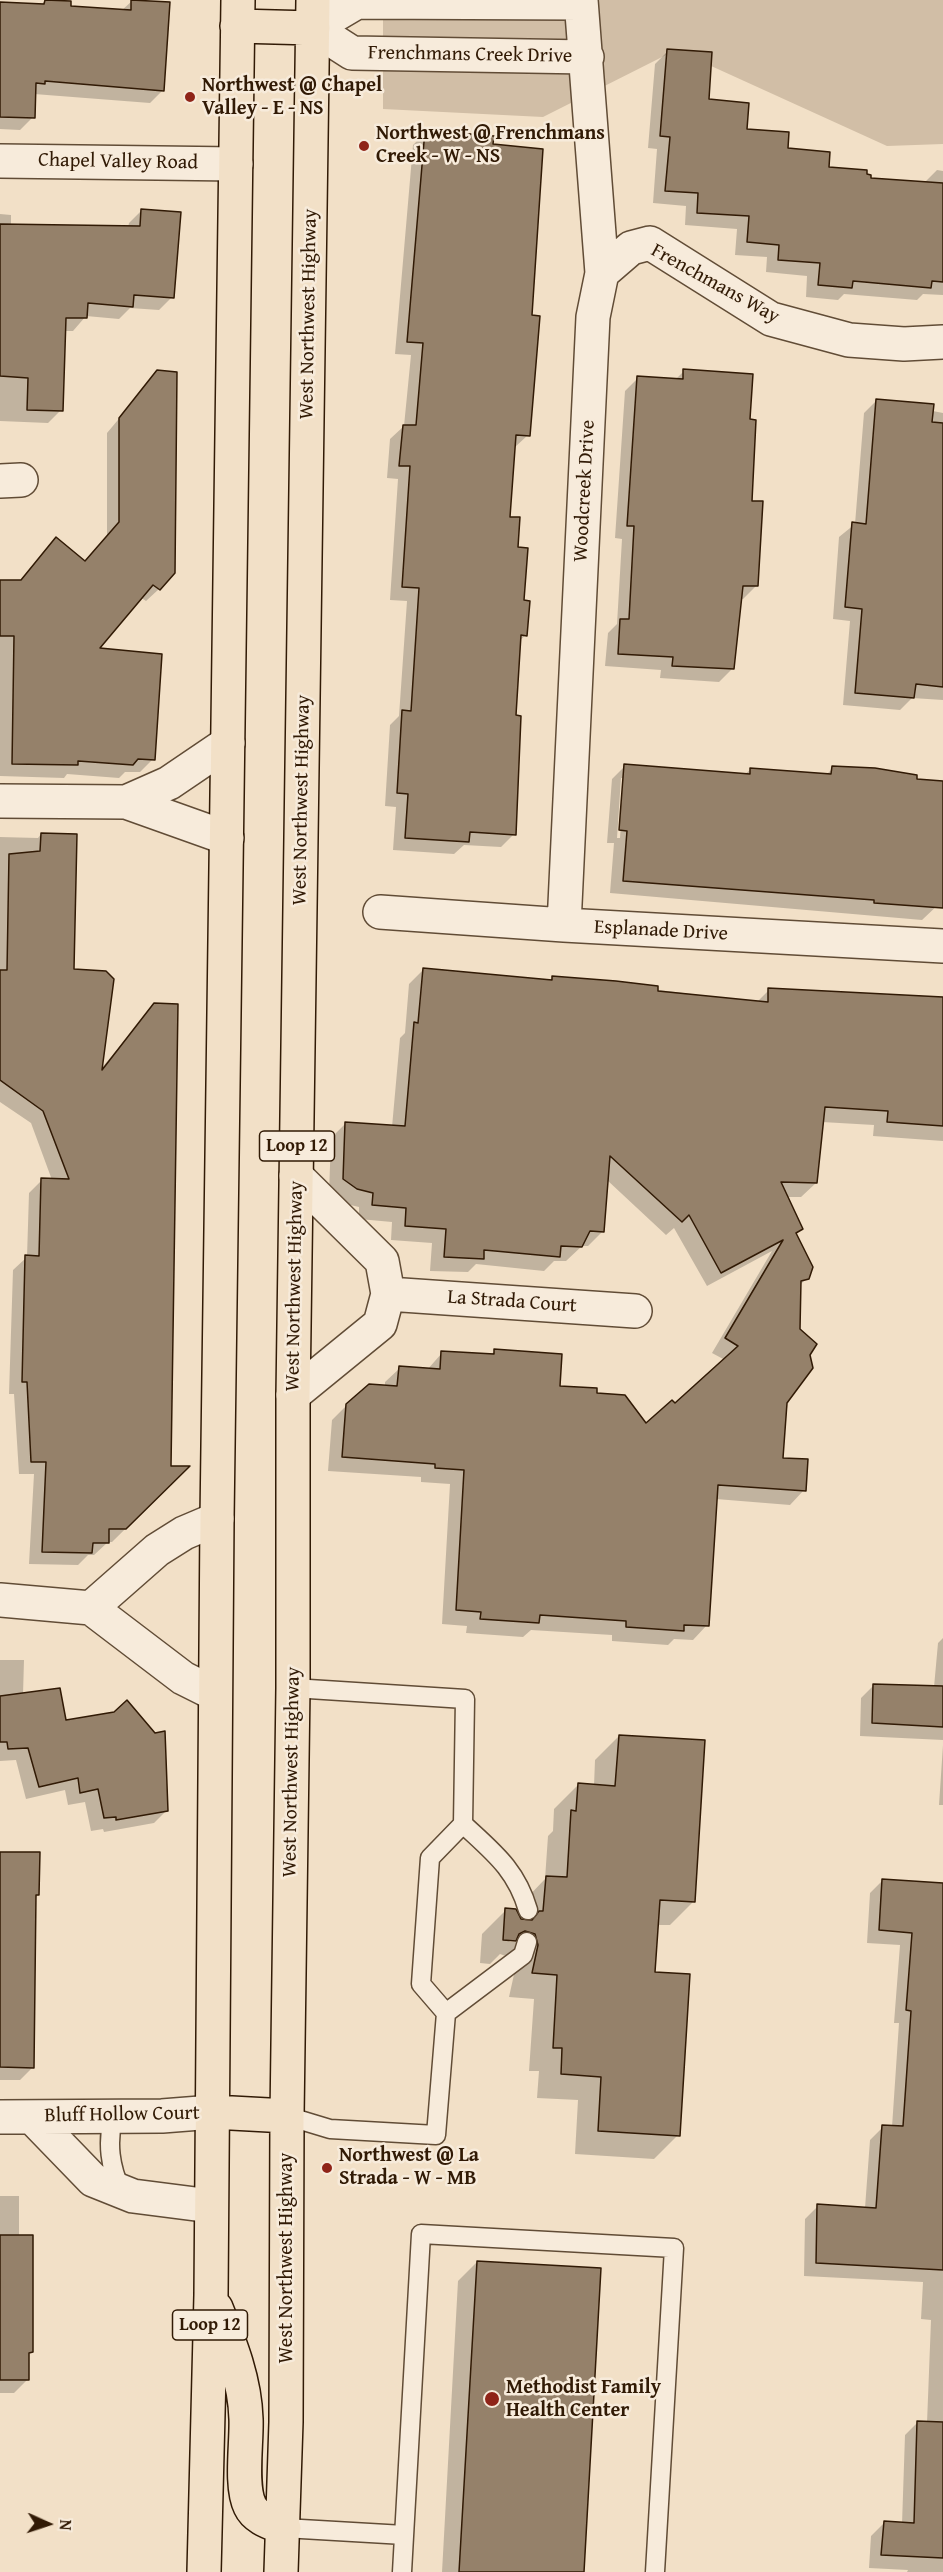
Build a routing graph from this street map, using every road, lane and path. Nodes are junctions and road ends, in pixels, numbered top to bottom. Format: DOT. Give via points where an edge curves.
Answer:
graph roads {
  1 [pos="581,1"];
  2 [pos="237,13"];
  3 [pos="313,14"];
  4 [pos="587,57"];
  5 [pos="0,161"];
  6 [pos="236,164"];
  7 [pos="602,273"];
  8 [pos="943,342"];
  9 [pos="228,743"];
  10 [pos="169,783"];
  11 [pos="0,801"];
  12 [pos="126,802"];
  13 [pos="169,816"];
  14 [pos="227,838"];
  15 [pos="380,912"];
  16 [pos="564,926"];
  17 [pos="943,946"];
  18 [pos="296,1176"];
  19 [pos="388,1294"];
  20 [pos="635,1311"];
  21 [pos="293,1395"];
  22 [pos="217,1520"];
  23 [pos="0,1600"];
  24 [pos="91,1608"];
  25 [pos="293,1688"];
  26 [pos="215,1694"];
  27 [pos="463,1824"];
  28 [pos="528,1910"];
  29 [pos="527,1942"];
  30 [pos="446,2013"];
  31 [pos="213,2112"];
  32 [pos="287,2116"];
  33 [pos="16,2117"];
  34 [pos="113,2117"];
  35 [pos="121,2191"];
  36 [pos="211,2206"];
  37 [pos="211,2295"];
  38 [pos="284,2528"];
  39 [pos="404,2535"];
  40 [pos="204,2572"];
  41 [pos="280,2572"];
  42 [pos="402,2572"];
  43 [pos="655,2572"];
  1 -- 3 [label="street" via="357,2"];
  1 -- 4 [label="street, Woodcreek Drive"];
  2 -- 3 [label="main road"];
  2 -- 6 [label="main road, Loop 12"];
  3 -- 4 [label="street, Frenchmans Creek Drive" via="352,53"];
  3 -- 18 [label="main road, West Northwest Highway / Loop 12"];
  4 -- 7 [label="street, Woodcreek Drive"];
  5 -- 6 [label="street, Chapel Valley Road"];
  6 -- 9 [label="main road, Loop 12"];
  7 -- 8 [label="street, Frenchmans Way" via="631,248 650,243 771,319 849,340"];
  7 -- 16 [label="street, Woodcreek Drive" via="593,317"];
  9 -- 10 [label="street"];
  9 -- 14 [label="main road, Loop 12"];
  10 -- 12 [label="street"];
  10 -- 13 [label="lane" via="165,801"];
  11 -- 12 [label="street"];
  12 -- 13 [label="street"];
  13 -- 14 [label="street"];
  14 -- 22 [label="main road, Loop 12"];
  15 -- 16 [label="street, Esplanade Drive"];
  16 -- 17 [label="street, Esplanade Drive"];
  18 -- 19 [label="street" via="382,1261"];
  18 -- 21 [label="main road, West Northwest Highway / Loop 12"];
  19 -- 20 [label="street, La Strada Court"];
  19 -- 21 [label="street" via="380,1324"];
  21 -- 25 [label="main road, West Northwest Highway / Loop 12"];
  22 -- 24 [label="street" via="184,1533 157,1550"];
  22 -- 26 [label="main road, Loop 12"];
  23 -- 24 [label="street"];
  24 -- 26 [label="street" via="183,1678"];
  25 -- 27 [label="lane" via="465,1699"];
  25 -- 32 [label="main road, West Northwest Highway / Loop 12"];
  26 -- 31 [label="main road, Loop 12"];
  27 -- 28 [label="lane" via="502,1859 521,1887"];
  27 -- 30 [label="lane" via="430,1858 421,1984"];
  29 -- 30 [label="lane" via="523,1955"];
  30 -- 32 [label="lane" via="436,2135 330,2129"];
  31 -- 32 [label="main road"];
  31 -- 34 [label="street, Bluff Hollow Court"];
  31 -- 36 [label="main road, Loop 12"];
  32 -- 38 [label="main road, West Northwest Highway / Loop 12"];
  33 -- 34 [label="street, Bluff Hollow Court"];
  33 -- 35 [label="street, Bluff Hollow Court" via="93,2180"];
  34 -- 35 [label="lane" via="110,2156"];
  35 -- 36 [label="street, Bluff Hollow Court"];
  36 -- 37 [label="main road, Loop 12"];
  37 -- 38 [label="main road" via="236,2356 246,2417 249,2506 259,2518"];
  37 -- 40 [label="main road, Loop 12"];
  38 -- 39 [label="lane"];
  38 -- 41 [label="main road, West Northwest Highway / Loop 12"];
  39 -- 42 [label="lane"];
  39 -- 43 [label="lane" via="421,2234 674,2248"];
}
